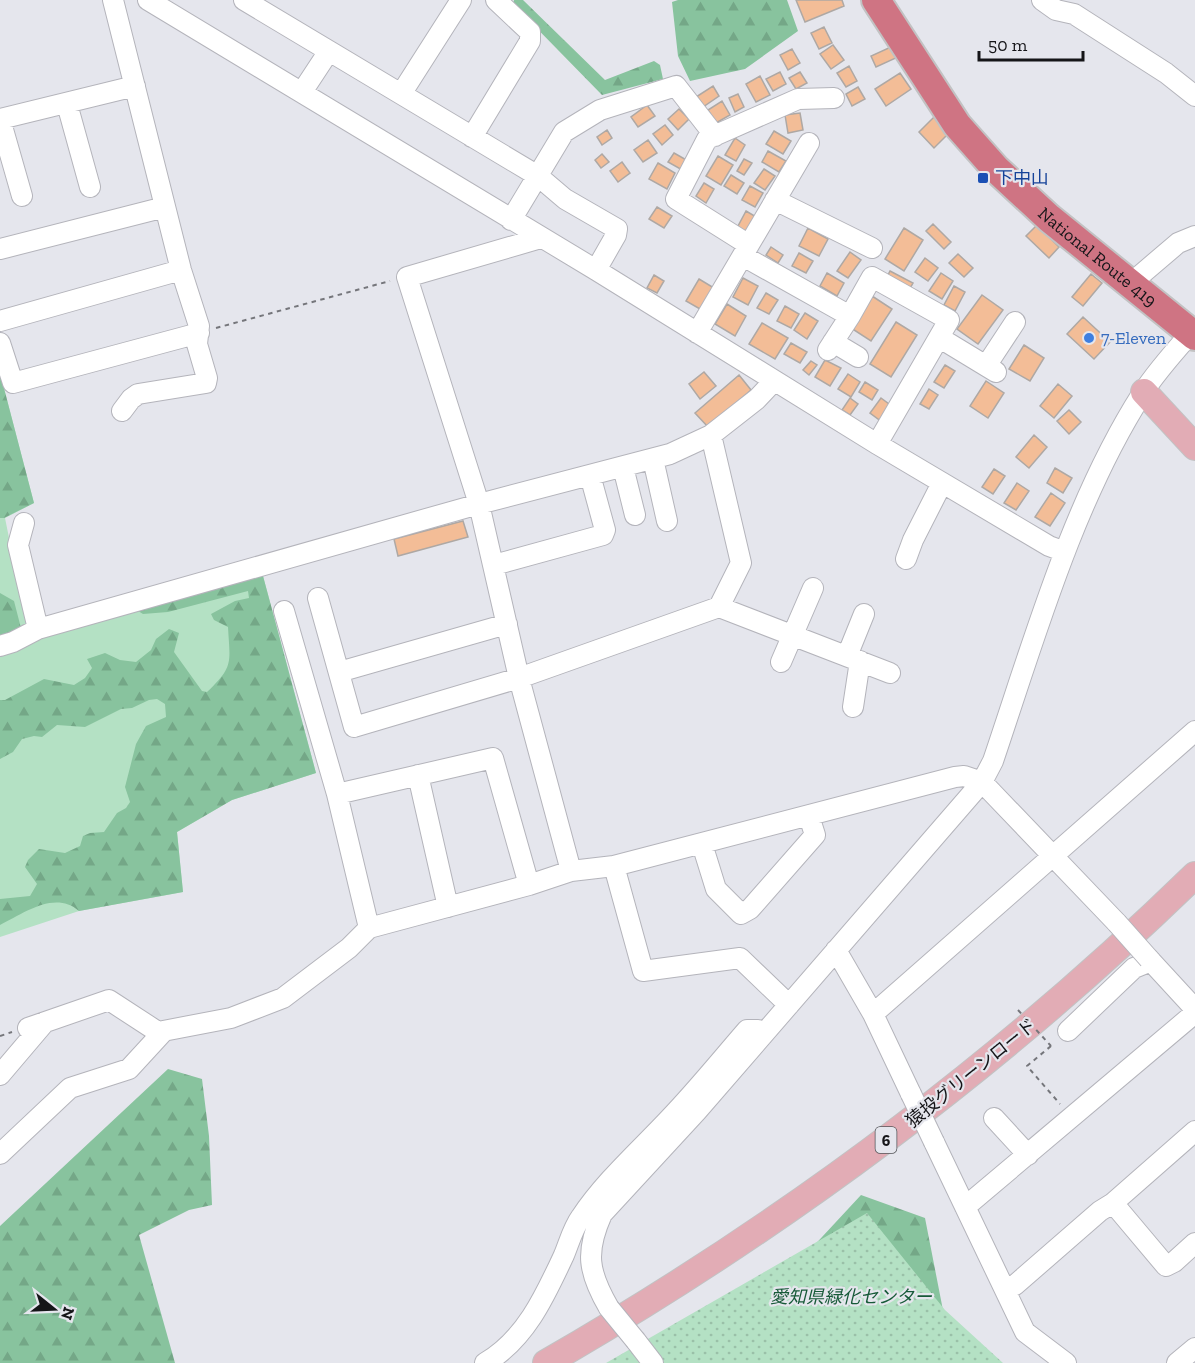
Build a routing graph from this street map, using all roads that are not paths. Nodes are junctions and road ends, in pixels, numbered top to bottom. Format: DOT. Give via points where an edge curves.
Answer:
graph roads {
  1 [pos="113,0"];
  2 [pos="461,0"];
  3 [pos="496,0"];
  4 [pos="876,0"];
  5 [pos="1042,0"];
  6 [pos="160,3"];
  7 [pos="255,3"];
  8 [pos="1073,7"];
  9 [pos="328,51"];
  10 [pos="135,86"];
  11 [pos="302,92"];
  12 [pos="401,94"];
  13 [pos="1195,96"];
  14 [pos="834,98"];
  15 [pos="67,104"];
  16 [pos="715,136"];
  17 [pos="472,137"];
  18 [pos="809,143"];
  19 [pos="538,176"];
  20 [pos="90,187"];
  21 [pos="22,196"];
  22 [pos="775,200"];
  23 [pos="165,207"];
  24 [pos="511,220"];
  25 [pos="1195,236"];
  26 [pos="541,238"];
  27 [pos="872,248"];
  28 [pos="0,249"];
  29 [pos="746,250"];
  30 [pos="181,270"];
  31 [pos="596,270"];
  32 [pos="1130,284"];
  33 [pos="850,316"];
  34 [pos="0,321"];
  35 [pos="1015,322"];
  36 [pos="199,333"];
  37 [pos="697,333"];
  38 [pos="1193,335"];
  39 [pos="940,338"];
  40 [pos="0,343"];
  41 [pos="858,357"];
  42 [pos="774,381"];
  43 [pos="1143,392"];
  44 [pos="122,411"];
  45 [pos="711,435"];
  46 [pos="877,444"];
  47 [pos="1195,447"];
  48 [pos="653,459"];
  49 [pos="623,467"];
  50 [pos="590,476"];
  51 [pos="942,483"];
  52 [pos="480,504"];
  53 [pos="635,515"];
  54 [pos="667,521"];
  55 [pos="24,523"];
  56 [pos="1065,552"];
  57 [pos="906,559"];
  58 [pos="494,565"];
  59 [pos="813,588"];
  60 [pos="318,598"];
  61 [pos="719,607"];
  62 [pos="284,612"];
  63 [pos="864,614"];
  64 [pos="507,624"];
  65 [pos="38,630"];
  66 [pos="792,635"];
  67 [pos="0,646"];
  68 [pos="853,659"];
  69 [pos="781,662"];
  70 [pos="339,672"];
  71 [pos="890,673"];
  72 [pos="519,678"];
  73 [pos="853,707"];
  74 [pos="1195,731"];
  75 [pos="417,775"];
  76 [pos="982,782"];
  77 [pos="337,794"];
  78 [pos="808,816"];
  79 [pos="702,844"];
  80 [pos="1053,855"];
  81 [pos="614,866"];
  82 [pos="571,871"];
  83 [pos="1195,875"];
  84 [pos="529,885"];
  85 [pos="448,907"];
  86 [pos="369,928"];
  87 [pos="836,950"];
  88 [pos="1150,960"];
  89 [pos="789,1005"];
  90 [pos="1195,1011"];
  91 [pos="873,1014"];
  92 [pos="1068,1031"];
  93 [pos="163,1032"];
  94 [pos="763,1035"];
  95 [pos="0,1076"];
  96 [pos="994,1119"];
  97 [pos="1195,1131"];
  98 [pos="0,1154"];
  99 [pos="1028,1155"];
  100 [pos="1113,1203"];
  101 [pos="966,1207"];
  102 [pos="1195,1243"];
  103 [pos="1004,1287"];
  104 [pos="1195,1348"];
  105 [pos="485,1363"];
  106 [pos="546,1363"];
  107 [pos="653,1363"];
  108 [pos="1066,1363"];
  109 [pos="1177,1363"];
  1 -- 10 [label="street"];
  2 -- 12 [label="street"];
  3 -- 17 [label="street" via="530,32 530,41"];
  4 -- 32 [label="highway, National Route 419" via="957,125 996,169"];
  5 -- 8 [label="street" via="1056,9"];
  6 -- 11 [label="street"];
  7 -- 9 [label="street"];
  8 -- 13 [label="street"];
  9 -- 11 [label="street"];
  9 -- 12 [label="street"];
  10 -- 15 [label="street"];
  10 -- 23 [label="street"];
  11 -- 24 [label="street"];
  12 -- 17 [label="street"];
  14 -- 16 [label="street" via="798,99"];
  15 -- 20 [label="street"];
  15 -- 21 [label="street" via="0,119"];
  16 -- 19 [label="street" via="676,86 600,110 564,132"];
  16 -- 29 [label="street" via="706,139 676,199"];
  17 -- 19 [label="street"];
  18 -- 22 [label="street"];
  19 -- 24 [label="street"];
  19 -- 31 [label="street" via="565,199 617,229"];
  22 -- 27 [label="street"];
  22 -- 29 [label="street"];
  23 -- 28 [label="street"];
  23 -- 30 [label="street"];
  24 -- 26 [label="street"];
  25 -- 32 [label="street" via="1178,243"];
  26 -- 31 [label="street"];
  26 -- 52 [label="street" via="407,277"];
  29 -- 33 [label="street"];
  29 -- 37 [label="street"];
  30 -- 34 [label="street"];
  30 -- 36 [label="street"];
  31 -- 37 [label="street"];
  32 -- 38 [label="highway, National Route 419"];
  33 -- 39 [label="street" via="872,277 949,320"];
  33 -- 41 [label="street" via="831,346"];
  35 -- 39 [label="street" via="991,369"];
  36 -- 40 [label="street" via="13,382"];
  36 -- 44 [label="street" via="197,344 206,383 138,394"];
  37 -- 42 [label="street"];
  38 -- 43 [label="street"];
  39 -- 46 [label="street"];
  42 -- 45 [label="street"];
  42 -- 46 [label="street"];
  43 -- 47 [label="main road"];
  43 -- 56 [label="street" via="1111,449"];
  45 -- 48 [label="street"];
  45 -- 61 [label="street" via="741,563"];
  46 -- 51 [label="street"];
  48 -- 49 [label="street"];
  48 -- 54 [label="street"];
  49 -- 50 [label="street"];
  49 -- 53 [label="street"];
  50 -- 52 [label="street"];
  50 -- 58 [label="street" via="603,534"];
  51 -- 56 [label="street"];
  51 -- 57 [label="street"];
  52 -- 58 [label="street"];
  52 -- 65 [label="street"];
  55 -- 65 [label="street" via="18,545"];
  56 -- 76 [label="street" via="993,761"];
  58 -- 64 [label="street"];
  59 -- 66 [label="street"];
  60 -- 70 [label="street"];
  61 -- 66 [label="street"];
  61 -- 72 [label="street"];
  62 -- 77 [label="street"];
  63 -- 68 [label="street"];
  64 -- 70 [label="street"];
  64 -- 72 [label="street"];
  65 -- 67 [label="street"];
  66 -- 68 [label="street"];
  66 -- 69 [label="street"];
  68 -- 71 [label="street"];
  68 -- 73 [label="street"];
  70 -- 72 [label="street" via="354,727"];
  72 -- 82 [label="street"];
  74 -- 80 [label="street"];
  75 -- 77 [label="street"];
  75 -- 84 [label="street" via="493,758"];
  75 -- 85 [label="street"];
  76 -- 78 [label="street" via="955,777"];
  76 -- 80 [label="street"];
  76 -- 87 [label="street"];
  77 -- 86 [label="street"];
  78 -- 79 [label="street"];
  78 -- 79 [label="street" via="815,835 750,909 741,914 716,889"];
  79 -- 81 [label="street"];
  80 -- 88 [label="street, bridge"];
  80 -- 91 [label="street"];
  81 -- 82 [label="street"];
  81 -- 89 [label="street" via="643,971 740,958"];
  82 -- 84 [label="street"];
  83 -- 106 [label="main road, 猿投グリーンロード / 6" via="1063,997 894,1135 698,1271"];
  84 -- 85 [label="street"];
  85 -- 86 [label="street"];
  86 -- 93 [label="street" via="283,998 231,1018"];
  87 -- 89 [label="street"];
  87 -- 91 [label="street"];
  88 -- 90 [label="street"];
  88 -- 92 [label="street" via="1134,968"];
  89 -- 94 [label="street"];
  90 -- 99 [label="street"];
  91 -- 101 [label="street, bridge"];
  93 -- 95 [label="street" via="108,1000 37,1025"];
  93 -- 98 [label="street" via="129,1069 70,1088"];
  94 -- 105 [label="street" via="758,1030 747,1030 680,1108 602,1189 579,1219 529,1322"];
  94 -- 107 [label="street, bridge" via="602,1214 594,1233 593,1277 609,1308"];
  96 -- 99 [label="street"];
  97 -- 100 [label="street"];
  99 -- 101 [label="street"];
  100 -- 102 [label="street" via="1166,1266"];
  100 -- 103 [label="street" via="1015,1285"];
  101 -- 103 [label="street"];
  103 -- 108 [label="street" via="1025,1332"];
  104 -- 109 [label="street"];
}
